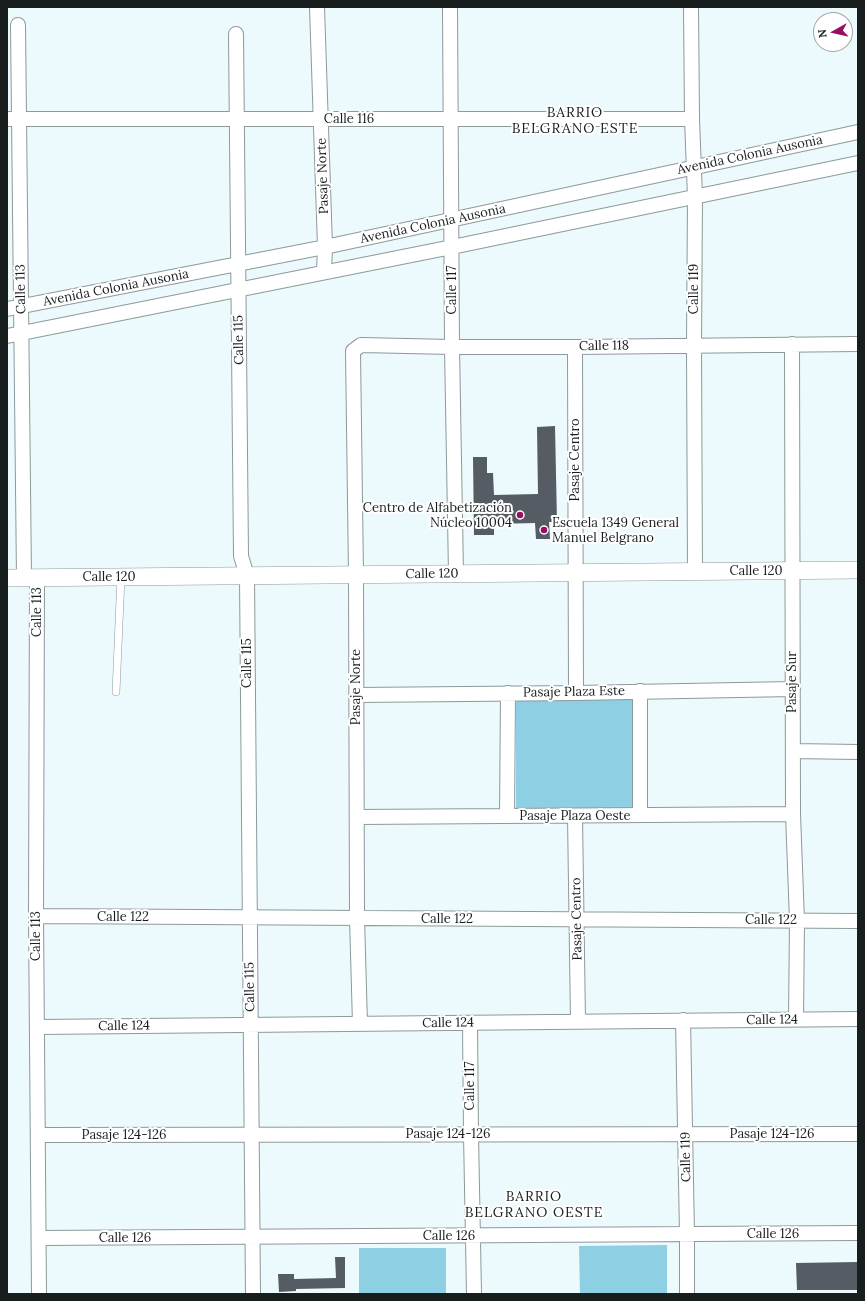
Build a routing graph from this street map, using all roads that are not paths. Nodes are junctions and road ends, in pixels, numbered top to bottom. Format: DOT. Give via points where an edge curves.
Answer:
graph roads {
  1 [pos="318,7"];
  2 [pos="450,7"];
  3 [pos="691,7"];
  4 [pos="18,25"];
  5 [pos="236,34"];
  6 [pos="321,118"];
  7 [pos="13,119"];
  8 [pos="237,119"];
  9 [pos="692,119"];
  10 [pos="450,120"];
  11 [pos="858,132"];
  12 [pos="858,163"];
  13 [pos="694,167"];
  14 [pos="695,197"];
  15 [pos="452,220"];
  16 [pos="325,247"];
  17 [pos="452,247"];
  18 [pos="238,264"];
  19 [pos="324,272"];
  20 [pos="238,290"];
  21 [pos="14,308"];
  22 [pos="21,334"];
  23 [pos="7,336"];
  24 [pos="792,344"];
  25 [pos="858,344"];
  26 [pos="694,345"];
  27 [pos="452,347"];
  28 [pos="575,347"];
  29 [pos="353,351"];
  30 [pos="858,570"];
  31 [pos="792,571"];
  32 [pos="695,572"];
  33 [pos="575,573"];
  34 [pos="456,574"];
  35 [pos="356,575"];
  36 [pos="247,576"];
  37 [pos="121,577"];
  38 [pos="7,578"];
  39 [pos="31,578"];
  40 [pos="792,689"];
  41 [pos="640,691"];
  42 [pos="116,692"];
  43 [pos="576,692"];
  44 [pos="508,693"];
  45 [pos="356,694"];
  46 [pos="793,751"];
  47 [pos="858,752"];
  48 [pos="793,814"];
  49 [pos="640,815"];
  50 [pos="507,816"];
  51 [pos="575,816"];
  52 [pos="357,817"];
  53 [pos="36,916"];
  54 [pos="250,918"];
  55 [pos="357,918"];
  56 [pos="578,919"];
  57 [pos="797,920"];
  58 [pos="858,921"];
  59 [pos="796,1019"];
  60 [pos="858,1019"];
  61 [pos="683,1020"];
  62 [pos="578,1021"];
  63 [pos="470,1023"];
  64 [pos="360,1024"];
  65 [pos="250,1025"];
  66 [pos="37,1027"];
  67 [pos="471,1134"];
  68 [pos="685,1134"];
  69 [pos="858,1134"];
  70 [pos="38,1135"];
  71 [pos="252,1135"];
  72 [pos="858,1233"];
  73 [pos="687,1234"];
  74 [pos="473,1236"];
  75 [pos="252,1237"];
  76 [pos="39,1238"];
  77 [pos="40,1294"];
  78 [pos="253,1294"];
  79 [pos="474,1294"];
  80 [pos="687,1294"];
  1 -- 6 [label="street, Pasaje Norte"];
  2 -- 10 [label="street, Calle 117"];
  3 -- 9 [label="street, Calle 119"];
  4 -- 7 [label="street, Calle 113"];
  5 -- 8 [label="street, Calle 115"];
  6 -- 8 [label="street, Calle 116"];
  6 -- 10 [label="street, Calle 116"];
  6 -- 16 [label="street, Pasaje Norte"];
  7 -- 8 [label="street, Calle 116"];
  7 -- 21 [label="street, Calle 113"];
  8 -- 18 [label="street, Calle 115"];
  9 -- 10 [label="street, Calle 116"];
  9 -- 13 [label="street, Calle 119"];
  10 -- 15 [label="street, Calle 117"];
  11 -- 13 [label="street, Avenida Colonia Ausonia"];
  12 -- 14 [label="street, Avenida Colonia Ausonia"];
  13 -- 14 [label="street, Calle 119"];
  13 -- 15 [label="street, Avenida Colonia Ausonia"];
  14 -- 17 [label="street, Avenida Colonia Ausonia"];
  14 -- 26 [label="street, Calle 119"];
  15 -- 16 [label="street, Avenida Colonia Ausonia"];
  15 -- 17 [label="street, Calle 117"];
  16 -- 18 [label="street, Avenida Colonia Ausonia"];
  16 -- 19 [label="street, Pasaje Norte"];
  17 -- 19 [label="street, Avenida Colonia Ausonia"];
  17 -- 27 [label="street, Calle 117"];
  18 -- 20 [label="street, Calle 115"];
  18 -- 21 [label="street, Avenida Colonia Ausonia"];
  19 -- 20 [label="street, Avenida Colonia Ausonia"];
  20 -- 22 [label="street, Avenida Colonia Ausonia"];
  20 -- 36 [label="street, Calle 115" via="241,556"];
  21 -- 22 [label="street, Calle 113"];
  22 -- 23 [label="street, Avenida Colonia Ausonia"];
  22 -- 39 [label="street, Calle 113"];
  24 -- 25 [label="street, Calle 118"];
  24 -- 26 [label="street, Calle 118"];
  24 -- 31 [label="street, Pasaje Sur"];
  26 -- 28 [label="street, Calle 118"];
  26 -- 32 [label="street, Calle 119"];
  27 -- 28 [label="street, Calle 118"];
  27 -- 29 [label="street, Calle 118" via="360,345"];
  27 -- 34 [label="street, Calle 117"];
  28 -- 33 [label="street, Pasaje Centro"];
  29 -- 35 [label="street, Pasaje Norte"];
  30 -- 31 [label="street, Calle 120"];
  31 -- 32 [label="street, Calle 120"];
  31 -- 40 [label="street, Pasaje Sur"];
  32 -- 33 [label="street, Calle 120"];
  33 -- 34 [label="street, Calle 120"];
  33 -- 43 [label="street, Pasaje Centro"];
  34 -- 35 [label="street, Calle 120"];
  35 -- 36 [label="street, Calle 120"];
  35 -- 45 [label="street, Pasaje Norte"];
  36 -- 37 [label="street, Calle 120"];
  36 -- 54 [label="street, Calle 115"];
  37 -- 39 [label="street, Calle 120"];
  37 -- 42 [label="lane"];
  38 -- 39 [label="street, Calle 120"];
  39 -- 53 [label="street, Calle 113"];
  40 -- 41 [label="street, Pasaje Plaza Este"];
  40 -- 46 [label="street, Pasaje Sur"];
  41 -- 43 [label="street, Pasaje Plaza Este"];
  41 -- 49 [label="street"];
  43 -- 44 [label="street, Pasaje Plaza Este"];
  44 -- 45 [label="street, Pasaje Plaza Este"];
  44 -- 50 [label="street"];
  45 -- 52 [label="street, Pasaje Norte"];
  46 -- 47 [label="street"];
  46 -- 48 [label="street, Pasaje Sur"];
  48 -- 49 [label="street, Pasaje Plaza Oeste"];
  48 -- 57 [label="street, Pasaje Sur"];
  49 -- 51 [label="street, Pasaje Plaza Oeste"];
  50 -- 51 [label="street, Pasaje Plaza Oeste"];
  50 -- 52 [label="street, Pasaje Plaza Oeste"];
  51 -- 56 [label="street, Pasaje Centro"];
  52 -- 55 [label="street, Pasaje Norte"];
  53 -- 54 [label="street, Calle 122"];
  53 -- 66 [label="street, Calle 113"];
  54 -- 55 [label="street, Calle 122"];
  54 -- 65 [label="street, Calle 115"];
  55 -- 56 [label="street, Calle 122"];
  55 -- 64 [label="street, Pasaje Norte"];
  56 -- 57 [label="street, Calle 122"];
  56 -- 62 [label="street, Pasaje Centro"];
  57 -- 58 [label="street, Calle 122"];
  57 -- 59 [label="street, Pasaje Sur"];
  59 -- 60 [label="street, Calle 124"];
  59 -- 61 [label="street, Calle 124"];
  61 -- 62 [label="street, Calle 124"];
  61 -- 68 [label="street, Calle 119"];
  62 -- 63 [label="street, Calle 124"];
  63 -- 64 [label="street, Calle 124"];
  63 -- 67 [label="street, Calle 117"];
  64 -- 65 [label="street, Calle 124"];
  65 -- 66 [label="street, Calle 124"];
  65 -- 71 [label="street, Calle 115"];
  66 -- 70 [label="street, Calle 113"];
  67 -- 68 [label="street, Pasaje 124-126"];
  67 -- 71 [label="street, Pasaje 124-126"];
  67 -- 74 [label="street, Calle 117"];
  68 -- 69 [label="street, Pasaje 124-126"];
  68 -- 73 [label="street, Calle 119"];
  70 -- 71 [label="street, Pasaje 124-126"];
  70 -- 76 [label="street, Calle 113"];
  71 -- 75 [label="street, Calle 115"];
  72 -- 73 [label="street, Calle 126"];
  73 -- 74 [label="street, Calle 126"];
  73 -- 80 [label="street, Calle 119"];
  74 -- 75 [label="street, Calle 126"];
  74 -- 79 [label="street, Calle 117"];
  75 -- 76 [label="street, Calle 126"];
  75 -- 78 [label="street, Calle 115"];
  76 -- 77 [label="street, Calle 113"];
}
